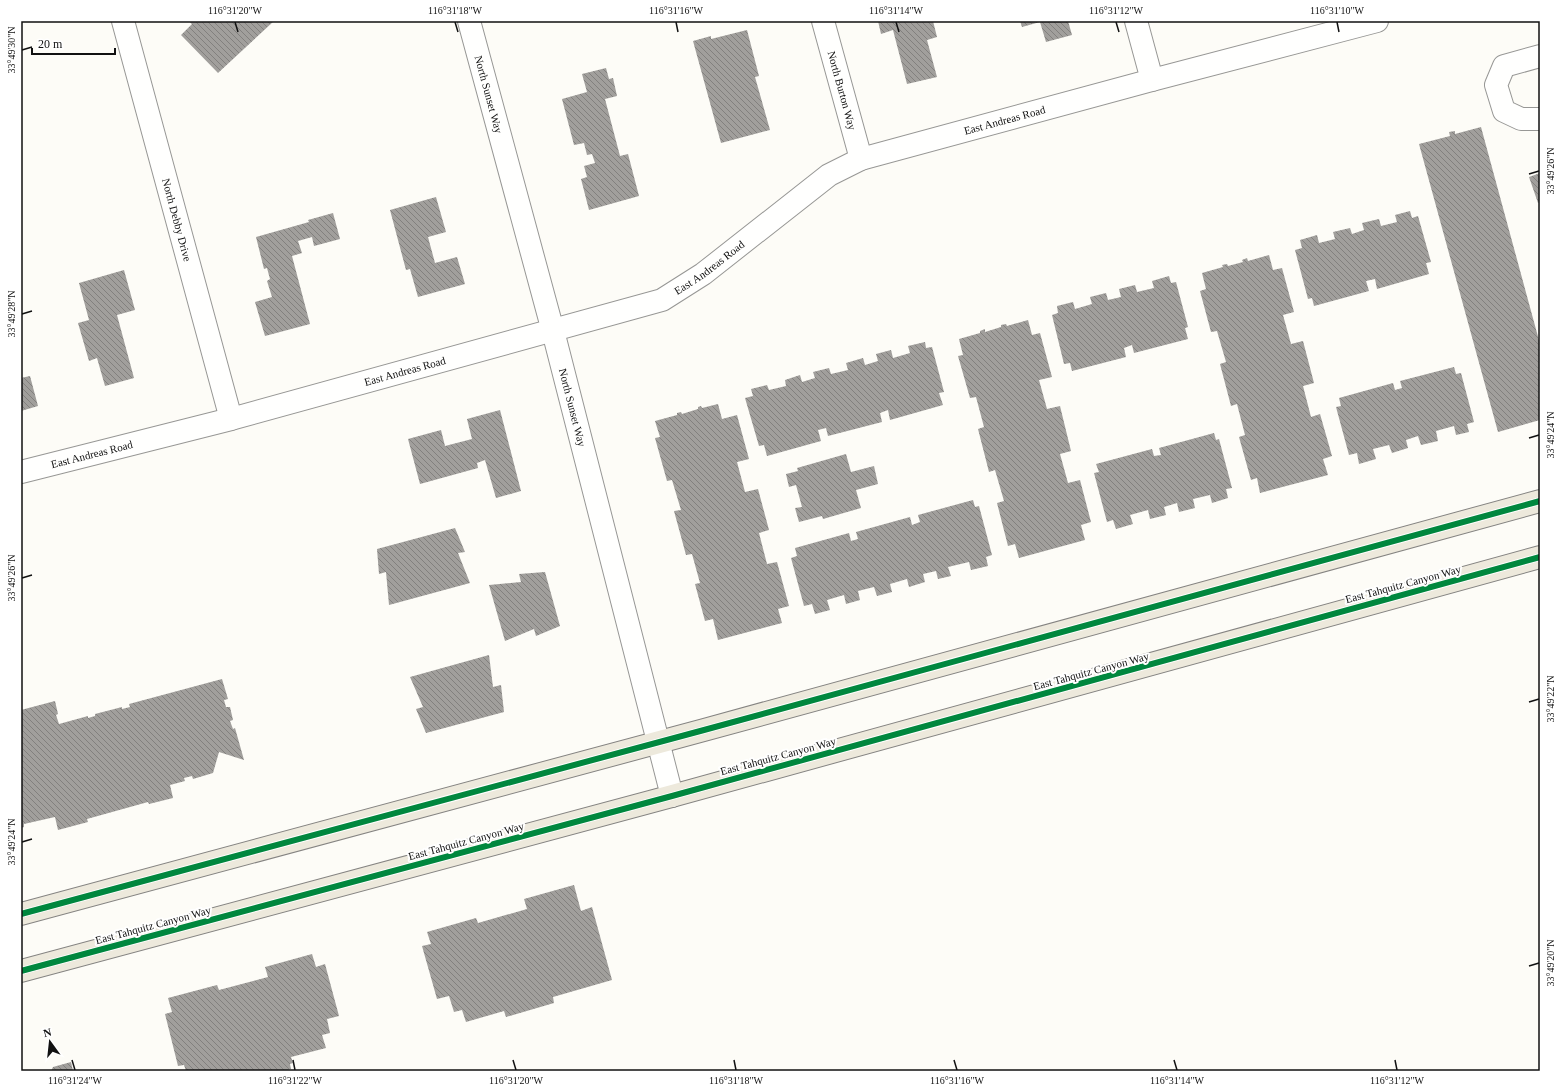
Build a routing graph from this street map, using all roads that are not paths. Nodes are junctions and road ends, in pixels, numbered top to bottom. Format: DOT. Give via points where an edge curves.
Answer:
graph roads {
  1 [pos="123,21"];
  2 [pos="469,21"];
  3 [pos="823,21"];
  4 [pos="1136,21"];
  5 [pos="1377,21"];
  6 [pos="1540,56"];
  7 [pos="1152,80"];
  8 [pos="1540,120"];
  9 [pos="861,159"];
  10 [pos="553,331"];
  11 [pos="231,419"];
  12 [pos="21,472"];
  13 [pos="1540,501"];
  14 [pos="1540,557"];
  15 [pos="658,743"];
  16 [pos="672,796"];
  17 [pos="21,914"];
  18 [pos="21,971"];
  1 -- 11 [label="street, North Debby Drive"];
  2 -- 10 [label="street, North Sunset Way"];
  3 -- 9 [label="street, North Burton Way"];
  4 -- 7 [label="street"];
  5 -- 7 [label="street, East Andreas Road"];
  6 -- 8 [label="street" via="1504,66 1496,85 1504,111 1521,119"];
  7 -- 9 [label="street, East Andreas Road"];
  9 -- 10 [label="street, East Andreas Road" via="829,175 703,274 662,300"];
  10 -- 11 [label="street, East Andreas Road"];
  10 -- 15 [label="street, North Sunset Way"];
  11 -- 12 [label="street, East Andreas Road"];
  13 -- 15 [label="main road"];
  14 -- 16 [label="main road, East Tahquitz Canyon Way"];
  15 -- 16 [label="street, North Sunset Way"];
  15 -- 17 [label="main road"];
  16 -- 18 [label="main road, East Tahquitz Canyon Way"];
}
